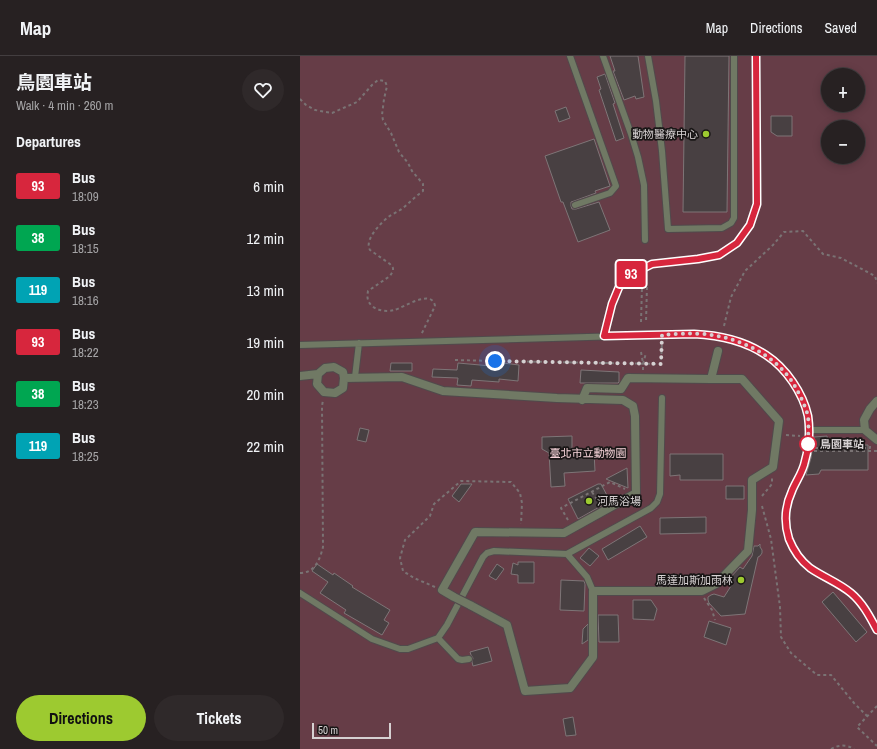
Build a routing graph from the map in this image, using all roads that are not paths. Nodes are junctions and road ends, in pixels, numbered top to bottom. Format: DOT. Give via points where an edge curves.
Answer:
graph roads {
  1 [pos="570,56"];
  2 [pos="603,56"];
  3 [pos="648,56"];
  4 [pos="734,56"];
  5 [pos="756,56"];
  6 [pos="575,206"];
  7 [pos="645,240"];
  8 [pos="604,336"];
  9 [pos="359,343"];
  10 [pos="300,345"];
  11 [pos="718,351"];
  12 [pos="318,374"];
  13 [pos="300,376"];
  14 [pos="355,377"];
  15 [pos="344,378"];
  16 [pos="711,379"];
  17 [pos="662,398"];
  18 [pos="582,400"];
  19 [pos="877,401"];
  20 [pos="808,430"];
  21 [pos="864,430"];
  22 [pos="874,441"];
  23 [pos="567,554"];
  24 [pos="593,591"];
  25 [pos="300,593"];
  26 [pos="877,630"];
  27 [pos="438,638"];
  28 [pos="469,658"];
  1 -- 6 [label="lane" via="616,186 610,193"];
  2 -- 7 [label="lane" via="638,157 644,185"];
  3 -- 4 [label="lane" via="662,151 668,229 722,228 734,218"];
  5 -- 8 [label="lane" via="757,204 750,225 737,243 719,255 652,264 632,274 619,287"];
  8 -- 9 [label="lane"];
  8 -- 20 [label="lane" via="694,334 718,337 751,347 780,367 797,389 808,416"];
  9 -- 10 [label="lane"];
  9 -- 14 [label="lane"];
  11 -- 16 [label="street"];
  12 -- 13 [label="street"];
  12 -- 15 [label="street" via="325,368 334,367 343,372"];
  12 -- 15 [label="street" via="317,384 324,392 335,393 342,388"];
  14 -- 15 [label="street"];
  14 -- 18 [label="street" via="402,377 443,391"];
  16 -- 18 [label="street" via="628,378 621,389 587,388"];
  16 -- 24 [label="street" via="742,379 778,421 773,467 752,480 748,551 716,584 702,591"];
  17 -- 23 [label="lane" via="660,494 657,502 651,508"];
  18 -- 24 [label="street, bridge" via="623,400 632,406 635,416 636,493 564,533 475,532 442,590 507,625 525,691 570,688 592,657"];
  19 -- 21 [label="street" via="864,420"];
  20 -- 21 [label="lane"];
  20 -- 26 [label="lane" via="804,465 786,513 789,538 810,568 851,593 866,609"];
  21 -- 22 [label="street"];
  23 -- 24 [label="lane" via="587,577"];
  23 -- 27 [label="lane" via="494,551 487,553"];
  25 -- 27 [label="lane" via="372,639 389,646 408,649"];
  27 -- 28 [label="lane" via="458,659"];
}
